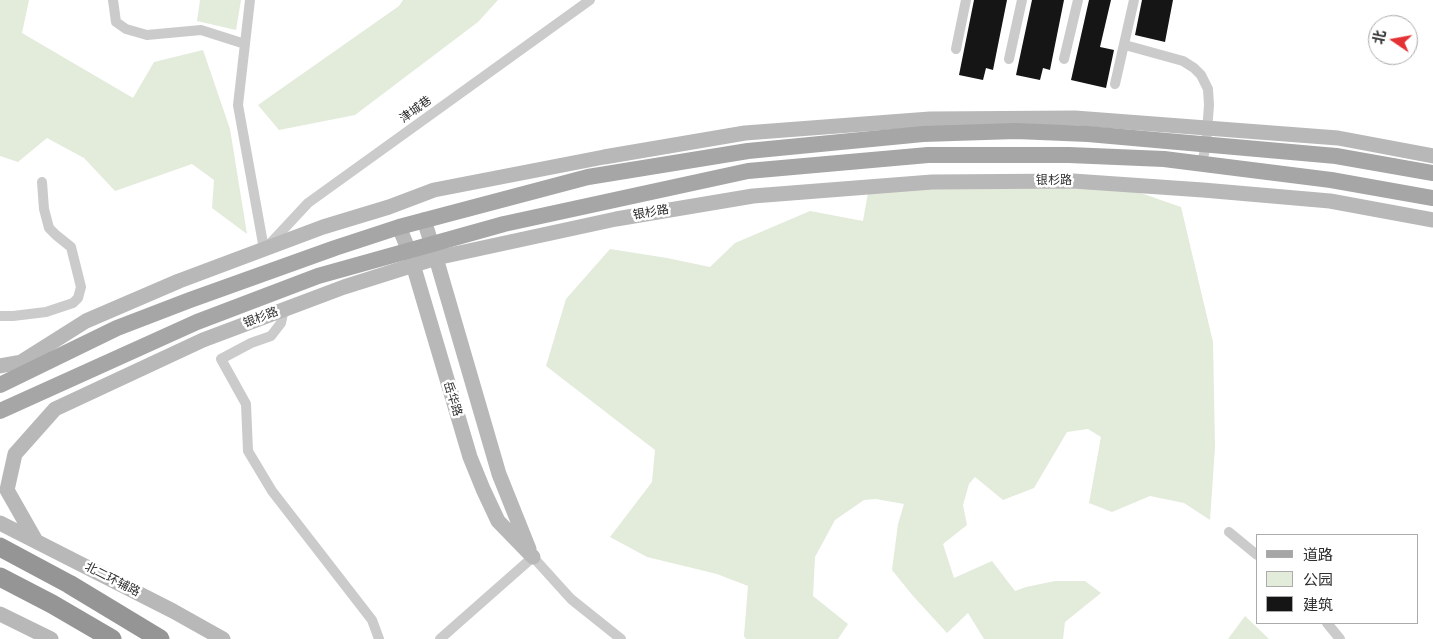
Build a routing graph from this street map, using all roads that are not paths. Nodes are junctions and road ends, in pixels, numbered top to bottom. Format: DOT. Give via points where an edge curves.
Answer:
graph roads {
  1 [pos="113,0"];
  2 [pos="250,0"];
  3 [pos="590,0"];
  4 [pos="966,0"];
  5 [pos="1022,0"];
  6 [pos="1078,0"];
  7 [pos="1134,0"];
  8 [pos="245,44"];
  9 [pos="1125,45"];
  10 [pos="956,49"];
  11 [pos="1009,59"];
  12 [pos="1064,59"];
  13 [pos="1114,84"];
  14 [pos="1208,127"];
  15 [pos="1206,145"];
  16 [pos="1433,156"];
  17 [pos="1202,164"];
  18 [pos="1433,173"];
  19 [pos="42,182"];
  20 [pos="1433,198"];
  21 [pos="424,220"];
  22 [pos="1433,220"];
  23 [pos="399,227"];
  24 [pos="264,249"];
  25 [pos="434,251"];
  26 [pos="411,258"];
  27 [pos="284,309"];
  28 [pos="0,316"];
  29 [pos="117,328"];
  30 [pos="21,362"];
  31 [pos="0,366"];
  32 [pos="0,385"];
  33 [pos="0,411"];
  34 [pos="0,523"];
  35 [pos="1229,532"];
  36 [pos="36,541"];
  37 [pos="0,547"];
  38 [pos="1256,554"];
  39 [pos="533,557"];
  40 [pos="0,577"];
  41 [pos="0,614"];
  42 [pos="1328,624"];
  43 [pos="50,639"];
  44 [pos="112,639"];
  45 [pos="160,639"];
  46 [pos="222,639"];
  47 [pos="380,639"];
  48 [pos="440,639"];
  49 [pos="621,639"];
  50 [pos="1340,639"];
  1 -- 8 [label="street" via="116,22 126,29 147,35 202,30"];
  2 -- 8 [label="street"];
  3 -- 24 [label="street, 津城巷" via="308,203"];
  4 -- 10 [label="street"];
  5 -- 11 [label="street"];
  6 -- 12 [label="street"];
  7 -- 9 [label="street"];
  8 -- 24 [label="street" via="238,105"];
  9 -- 13 [label="street"];
  9 -- 14 [label="street" via="1183,61 1194,68 1208,90"];
  14 -- 15 [label="street"];
  14 -- 16 [label="street" via="1338,138"];
  14 -- 24 [label="street" via="1075,118 949,119 745,133 434,190"];
  15 -- 17 [label="street"];
  15 -- 18 [label="main road" via="1336,156"];
  15 -- 21 [label="main road" via="1016,131 923,134 757,150 588,178"];
  17 -- 20 [label="main road, 银杉路" via="1331,180"];
  17 -- 25 [label="main road, 银杉路" via="1069,155 928,155 748,171 504,224"];
  19 -- 28 [label="street" via="49,228 72,247 81,287 78,298 73,304 46,312"];
  21 -- 23 [label="main road"];
  21 -- 25 [label="street, 岳华路"];
  22 -- 25 [label="street, 银杉路" via="1330,201 1203,190 1073,181 932,182 753,196"];
  23 -- 26 [label="street, 岳华路"];
  23 -- 29 [label="main road"];
  24 -- 30 [label="street" via="86,320"];
  25 -- 26 [label="main road, 银杉路"];
  25 -- 39 [label="street, 岳华路" via="500,474"];
  26 -- 27 [label="street, 银杉路"];
  26 -- 33 [label="main road, 银杉路" via="318,276 197,322"];
  26 -- 39 [label="street, 岳华路" via="470,457 498,521"];
  27 -- 36 [label="street, 银杉路" via="203,340 55,409 15,454 7,490"];
  27 -- 47 [label="street" via="281,323 271,336 221,359 246,404 248,451 272,491 372,620"];
  29 -- 30 [label="main road"];
  29 -- 32 [label="main road"];
  30 -- 31 [label="street"];
  34 -- 36 [label="street, 北二环辅路"];
  35 -- 38 [label="street"];
  36 -- 46 [label="street, 北二环辅路"];
  37 -- 45 [label="highway"];
  39 -- 48 [label="street"];
  39 -- 49 [label="street, 岳华路" via="571,599"];
  40 -- 44 [label="highway"];
  41 -- 43 [label="street"];
  42 -- 50 [label="street"];
}
